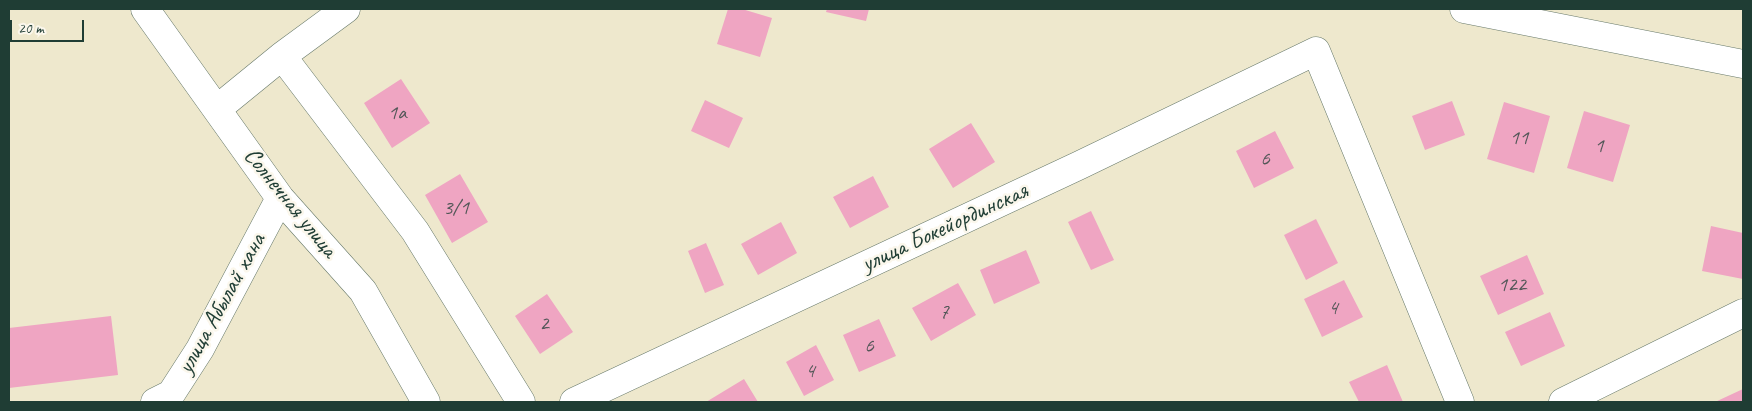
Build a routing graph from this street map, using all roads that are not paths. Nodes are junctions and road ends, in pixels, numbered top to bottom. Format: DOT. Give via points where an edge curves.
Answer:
graph roads {
  1 [pos="145,9"];
  2 [pos="346,9"];
  3 [pos="1464,9"];
  4 [pos="282,56"];
  5 [pos="1743,64"];
  6 [pos="217,110"];
  7 [pos="280,198"];
  8 [pos="1743,313"];
  9 [pos="155,402"];
  10 [pos="426,402"];
  11 [pos="521,402"];
  12 [pos="574,402"];
  13 [pos="1460,402"];
  14 [pos="1563,402"];
  1 -- 6 [label="street, Солнечная улица"];
  2 -- 4 [label="street"];
  3 -- 5 [label="street"];
  4 -- 6 [label="street"];
  4 -- 11 [label="street" via="415,231"];
  6 -- 7 [label="street, Солнечная улица"];
  7 -- 9 [label="street, улица Абылай хана" via="200,349 170,394"];
  7 -- 10 [label="street, Солнечная улица" via="363,291"];
  8 -- 14 [label="street"];
  12 -- 13 [label="street, улица Бокейординская" via="1316,51"];
}
